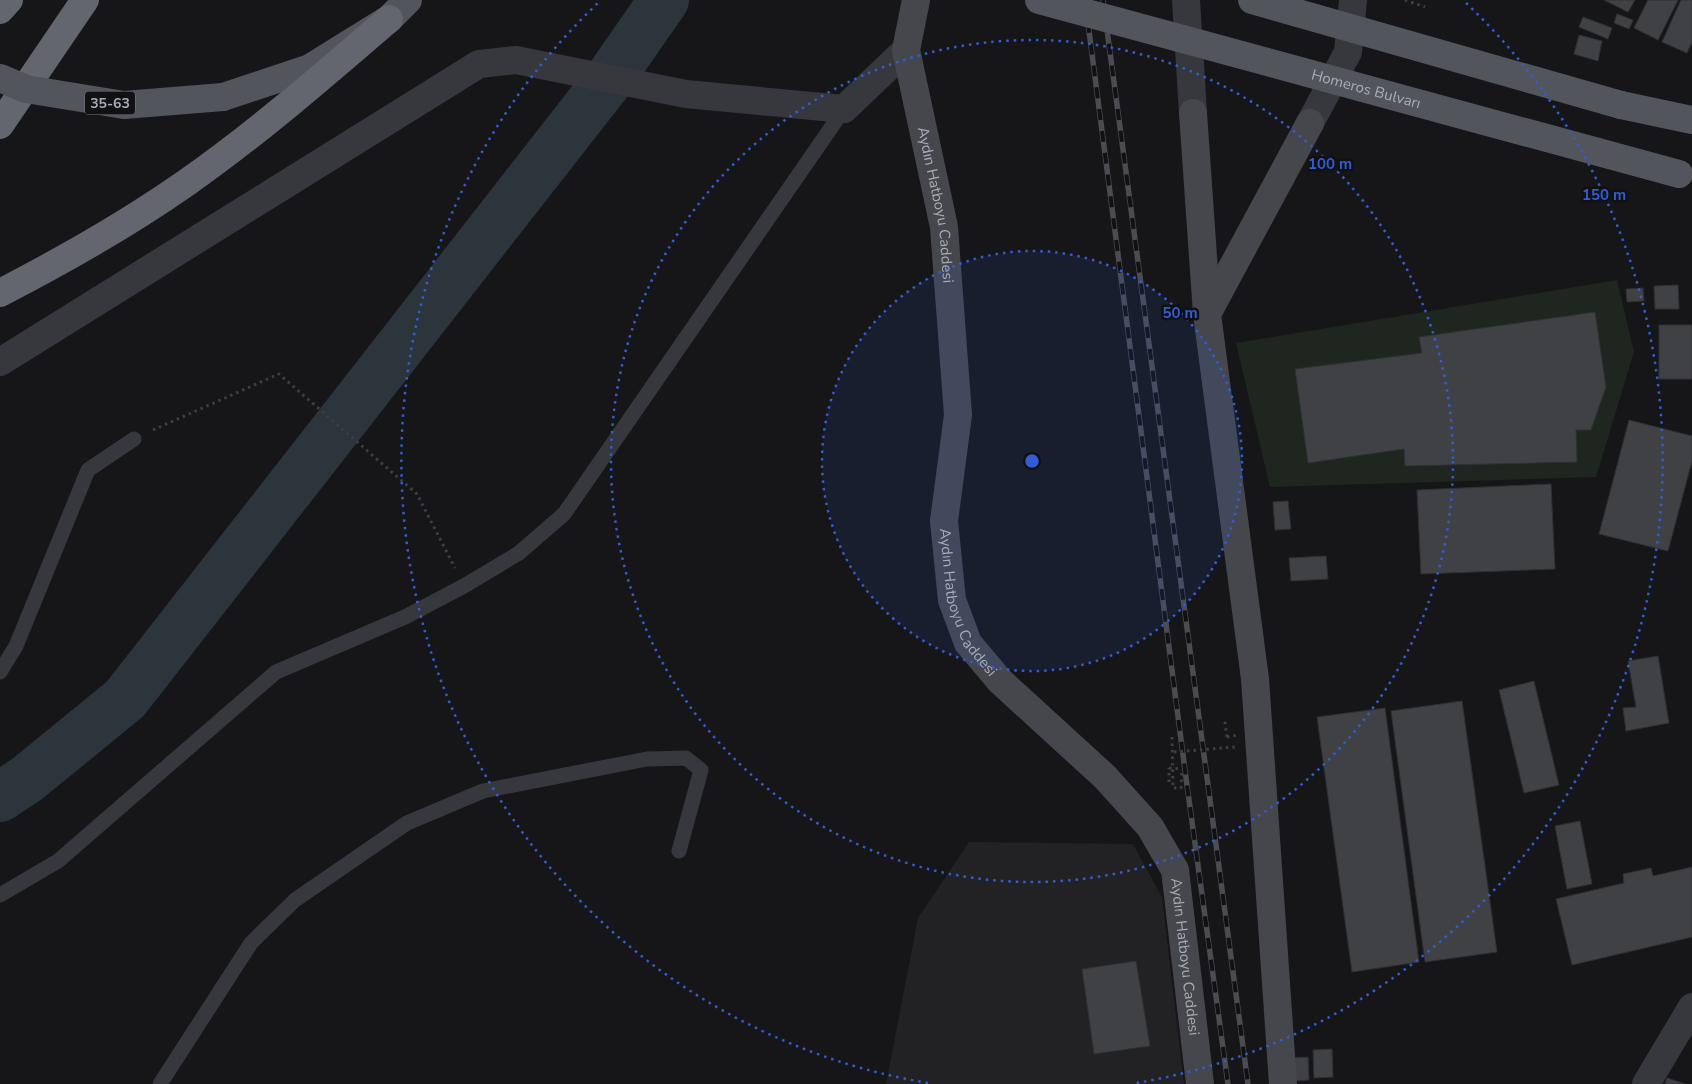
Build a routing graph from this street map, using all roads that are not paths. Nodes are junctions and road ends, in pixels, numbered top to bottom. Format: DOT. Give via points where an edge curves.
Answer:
graph roads {
  1 [pos="9,0"];
  2 [pos="86,0"];
  3 [pos="408,0"];
  4 [pos="420,0"];
  5 [pos="916,0"];
  6 [pos="1040,0"];
  7 [pos="1186,0"];
  8 [pos="1252,0"];
  9 [pos="1353,0"];
  10 [pos="0,10"];
  11 [pos="389,19"];
  12 [pos="906,50"];
  13 [pos="0,78"];
  14 [pos="1621,105"];
  15 [pos="1692,105"];
  16 [pos="844,109"];
  17 [pos="1692,120"];
  18 [pos="0,125"];
  19 [pos="1688,176"];
  20 [pos="0,294"];
  21 [pos="1207,314"];
  22 [pos="0,362"];
  23 [pos="134,439"];
  24 [pos="0,672"];
  25 [pos="679,851"];
  26 [pos="0,895"];
  27 [pos="1692,1007"];
  28 [pos="160,1084"];
  29 [pos="1200,1084"];
  30 [pos="1283,1084"];
  31 [pos="1646,1084"];
  1 -- 10 [label="highway"];
  2 -- 18 [label="highway"];
  3 -- 11 [label="main road"];
  4 -- 11 [label="main road"];
  5 -- 12 [label="street"];
  6 -- 19 [label="main road, Homeros Bulvarı, bridge"];
  7 -- 21 [label="street"];
  8 -- 14 [label="main road, bridge"];
  9 -- 21 [label="street" via="1348,52"];
  11 -- 13 [label="main road, 35-63, bridge" via="310,68 223,97 124,105 26,89"];
  11 -- 20 [label="highway" via="271,120 185,184 89,246"];
  12 -- 16 [label="street"];
  12 -- 29 [label="street, Aydın Hatboyu Caddesi" via="944,227 958,415 944,521 952,600 968,642 1000,681 1105,777 1150,827 1175,870"];
  14 -- 15 [label="main road"];
  14 -- 17 [label="main road"];
  16 -- 22 [label="street" via="686,94 516,60 479,64"];
  16 -- 26 [label="lane" via="564,514 520,553 464,586 405,617 276,672 58,861"];
  21 -- 30 [label="street" via="1255,679"];
  23 -- 24 [label="lane" via="88,470 16,646"];
  25 -- 28 [label="lane" via="701,770 686,758 647,759 483,791 407,823 295,900 251,943"];
  27 -- 31 [label="street"];
}
